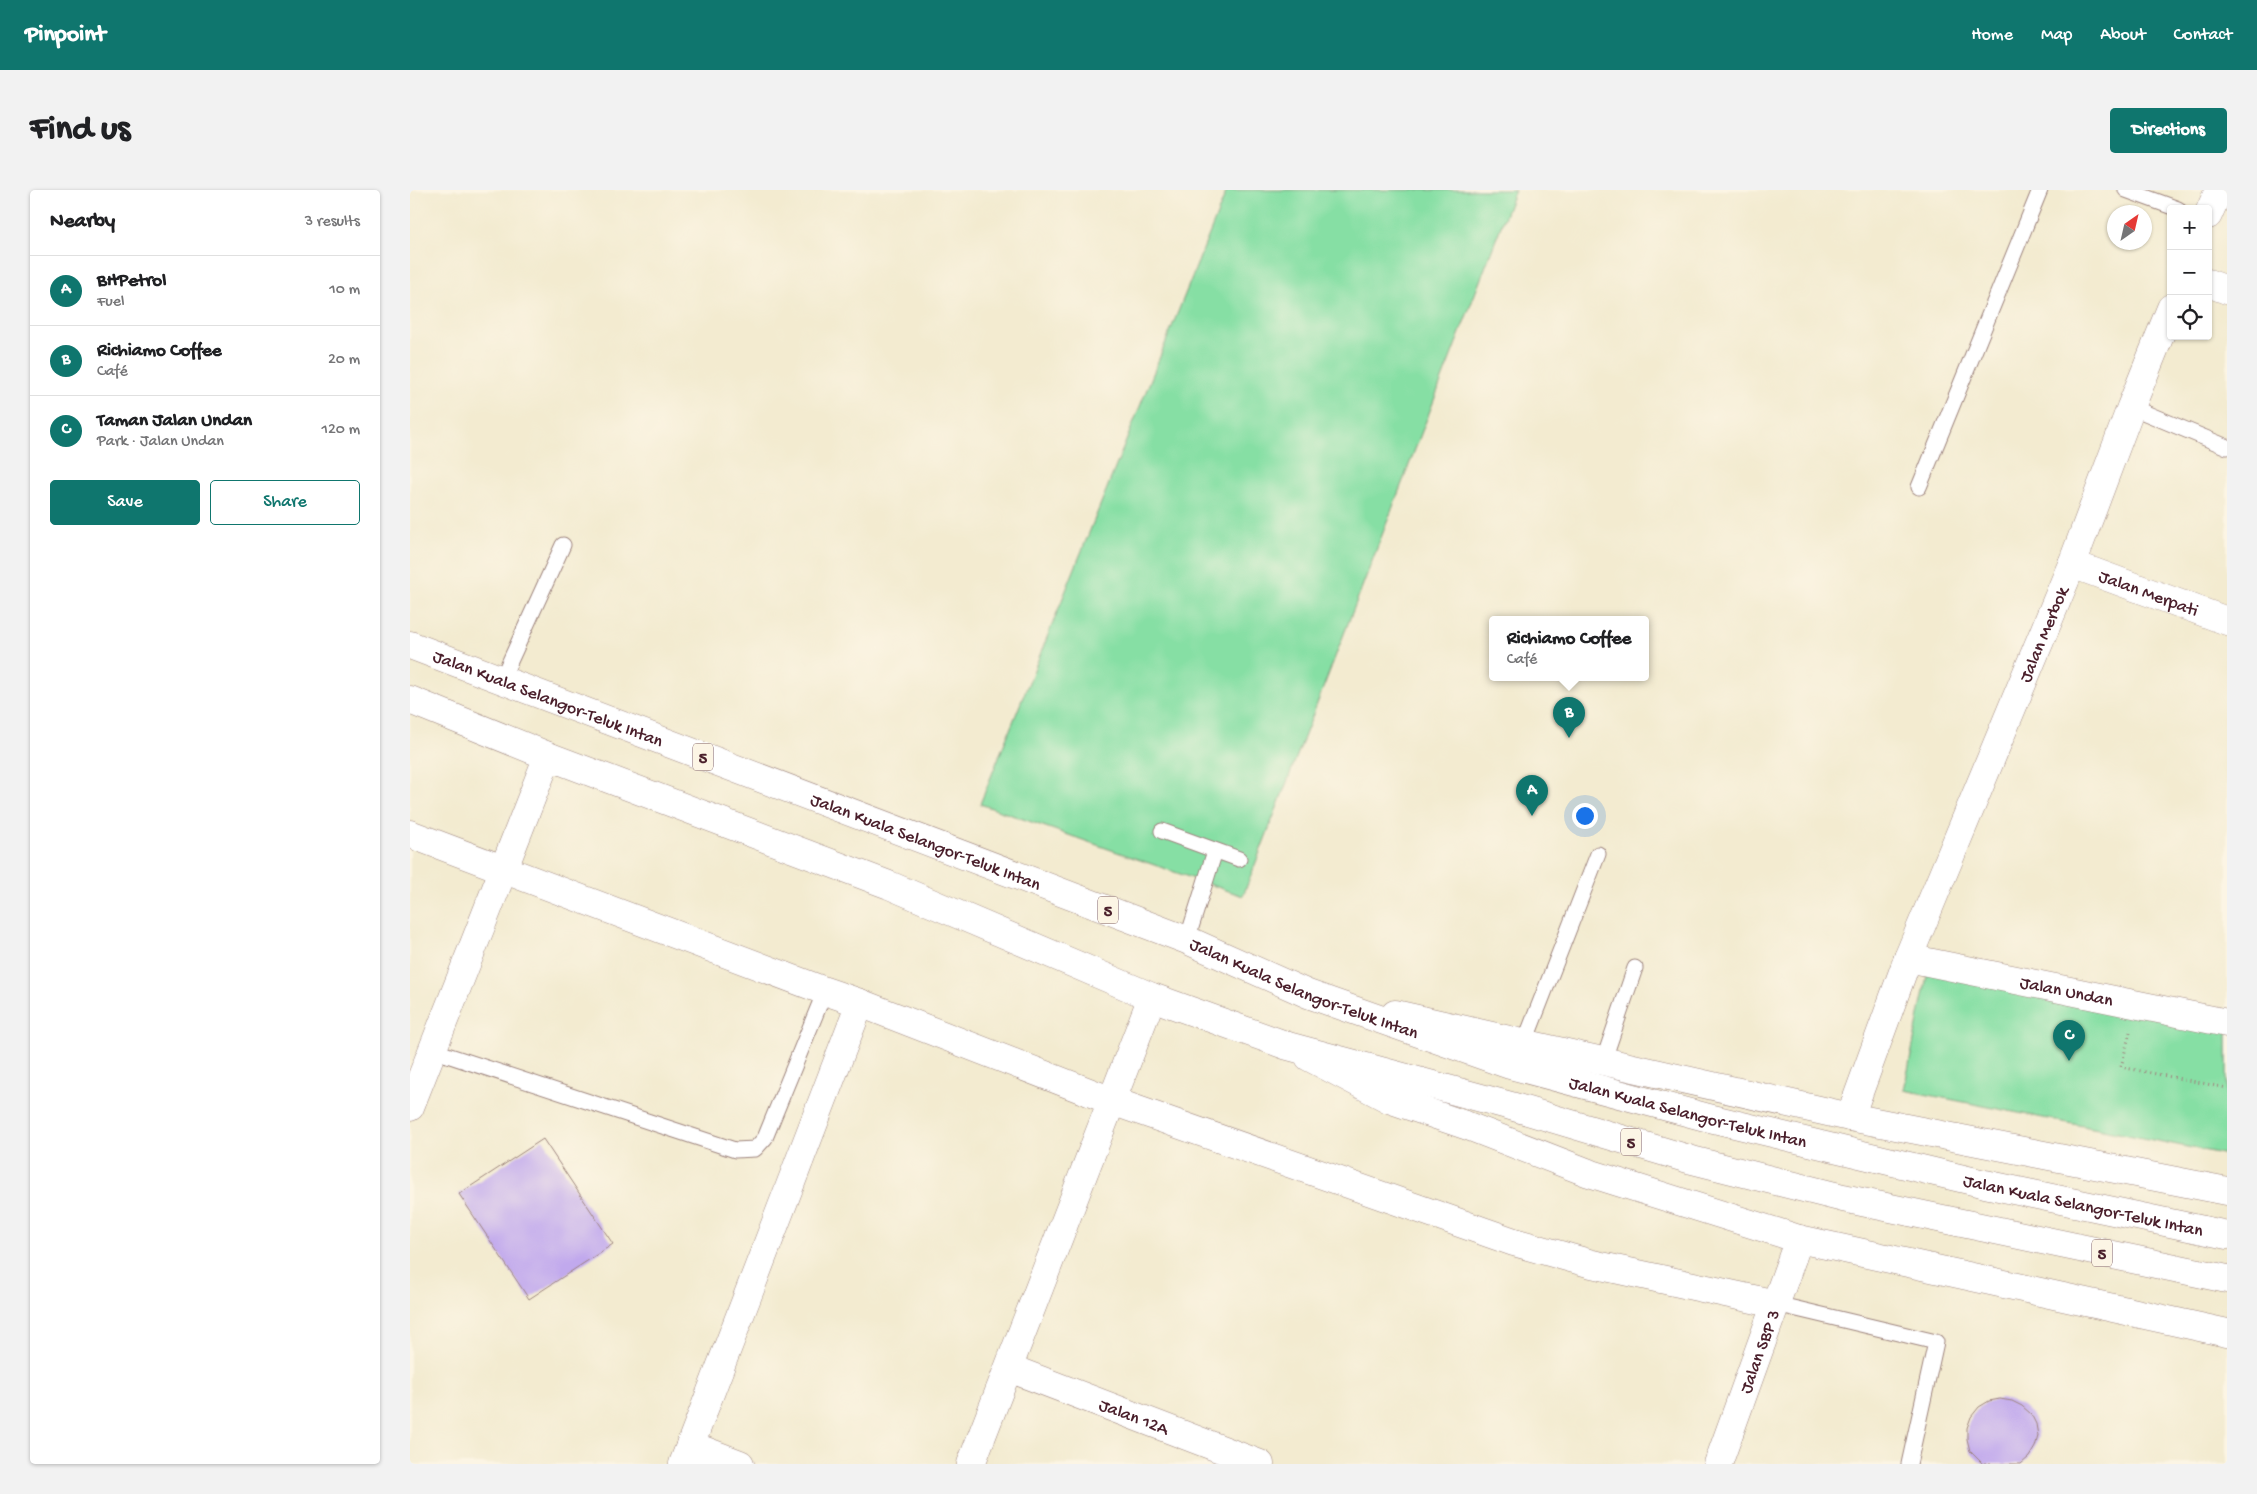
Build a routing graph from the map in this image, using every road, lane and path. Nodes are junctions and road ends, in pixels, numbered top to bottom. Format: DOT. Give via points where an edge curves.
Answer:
graph roads {
  1 [pos="2040,190"];
  2 [pos="2126,190"];
  3 [pos="2218,190"];
  4 [pos="2167,205"];
  5 [pos="2212,206"];
  6 [pos="2212,284"];
  7 [pos="2227,290"];
  8 [pos="2167,318"];
  9 [pos="2131,407"];
  10 [pos="2227,447"];
  11 [pos="1919,487"];
  12 [pos="563,545"];
  13 [pos="2072,564"];
  14 [pos="2227,621"];
  15 [pos="410,645"];
  16 [pos="501,681"];
  17 [pos="410,700"];
  18 [pos="548,756"];
  19 [pos="1162,832"];
  20 [pos="410,834"];
  21 [pos="1215,851"];
  22 [pos="1598,854"];
  23 [pos="1239,859"];
  24 [pos="502,868"];
  25 [pos="1187,940"];
  26 [pos="1908,958"];
  27 [pos="1635,968"];
  28 [pos="825,991"];
  29 [pos="1308,994"];
  30 [pos="1152,997"];
  31 [pos="860,1003"];
  32 [pos="2136,1004"];
  33 [pos="2227,1023"];
  34 [pos="1524,1044"];
  35 [pos="1288,1046"];
  36 [pos="432,1050"];
  37 [pos="1603,1062"];
  38 [pos="2227,1088"];
  39 [pos="1112,1101"];
  40 [pos="410,1107"];
  41 [pos="1850,1118"];
  42 [pos="2227,1191"];
  43 [pos="2227,1235"];
  44 [pos="1799,1239"];
  45 [pos="2227,1279"];
  46 [pos="1776,1304"];
  47 [pos="2227,1333"];
  48 [pos="1009,1368"];
  49 [pos="686,1454"];
  50 [pos="740,1464"];
  51 [pos="971,1464"];
  52 [pos="1260,1464"];
  53 [pos="1718,1464"];
  54 [pos="1909,1464"];
  1 -- 11 [label="lane"];
  2 -- 4 [label="lane"];
  3 -- 5 [label="main road"];
  6 -- 7 [label="main road"];
  8 -- 9 [label="main road, Jalan Merbok"];
  9 -- 10 [label="lane"];
  9 -- 13 [label="main road, Jalan Merbok"];
  12 -- 16 [label="lane"];
  13 -- 14 [label="main road, Jalan Merpati"];
  13 -- 26 [label="main road, Jalan Merbok"];
  15 -- 16 [label="main road, Jalan Kuala Selangor-Teluk Intan / 5"];
  16 -- 25 [label="main road, Jalan Kuala Selangor-Teluk Intan / 5"];
  17 -- 18 [label="main road, 5"];
  18 -- 24 [label="main road"];
  18 -- 30 [label="main road, 5" via="889,885"];
  19 -- 21 [label="lane"];
  20 -- 24 [label="main road"];
  21 -- 23 [label="lane"];
  21 -- 25 [label="lane"];
  22 -- 34 [label="lane"];
  24 -- 28 [label="main road"];
  24 -- 36 [label="main road"];
  25 -- 29 [label="main road, Jalan Kuala Selangor-Teluk Intan / 5"];
  26 -- 32 [label="main road, Jalan Undan"];
  26 -- 41 [label="main road, Jalan Merbok"];
  27 -- 37 [label="lane"];
  28 -- 31 [label="main road"];
  28 -- 36 [label="lane" via="765,1138 754,1149 735,1150"];
  29 -- 34 [label="main road"];
  29 -- 43 [label="main road, Jalan Kuala Selangor-Teluk Intan / 5" via="1510,1065 1705,1117 1985,1184"];
  30 -- 35 [label="main road, 5"];
  30 -- 39 [label="main road"];
  31 -- 39 [label="main road"];
  31 -- 49 [label="main road"];
  32 -- 33 [label="main road, Jalan Undan"];
  32 -- 38 [label="path" via="2121,1067"];
  34 -- 37 [label="main road"];
  35 -- 44 [label="main road" via="1389,1099 1589,1173"];
  35 -- 45 [label="main road, 5" via="1511,1106 1692,1160 1843,1198"];
  36 -- 40 [label="main road"];
  37 -- 41 [label="main road"];
  39 -- 46 [label="main road" via="1514,1242 1592,1264"];
  39 -- 48 [label="main road"];
  41 -- 42 [label="main road"];
  44 -- 46 [label="main road, Jalan SBP 3"];
  44 -- 47 [label="main road"];
  46 -- 53 [label="main road, Jalan SBP 3"];
  46 -- 54 [label="lane" via="1936,1342"];
  48 -- 51 [label="main road"];
  48 -- 52 [label="main road, Jalan 12A"];
  49 -- 50 [label="main road"];
}
